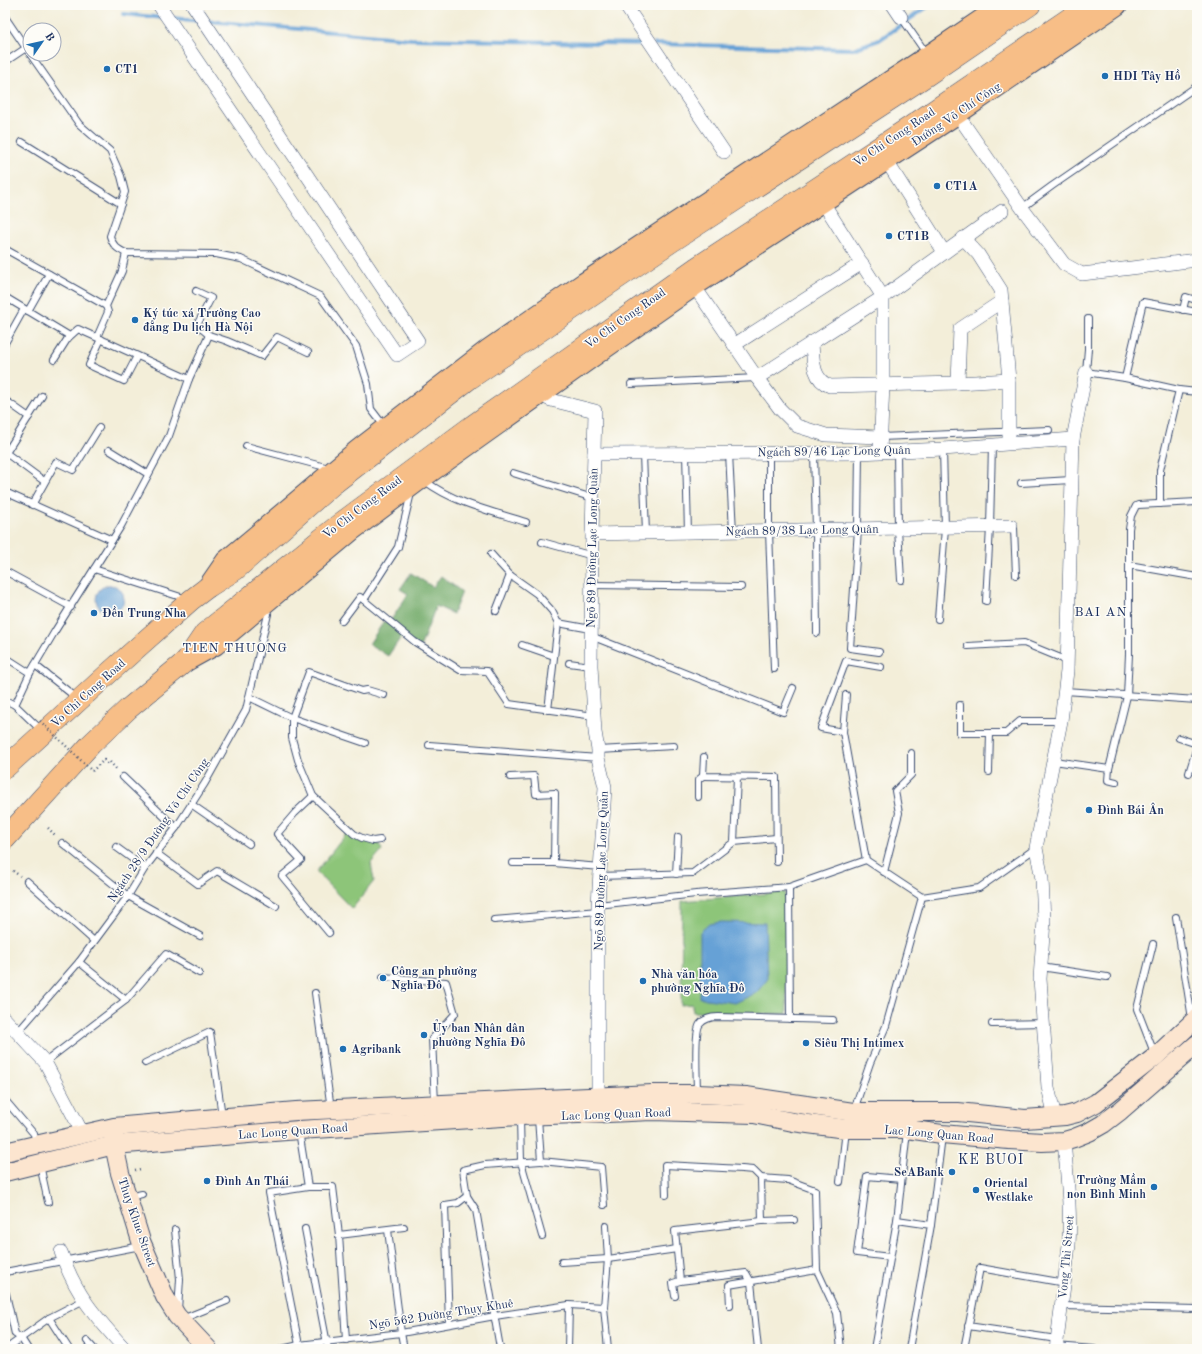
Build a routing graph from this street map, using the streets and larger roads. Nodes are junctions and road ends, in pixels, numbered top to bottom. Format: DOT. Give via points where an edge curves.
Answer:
graph roads {
  1 [pos="159,5"];
  2 [pos="193,5"];
  3 [pos="625,5"];
  4 [pos="893,5"];
  5 [pos="1003,5"];
  6 [pos="1030,5"];
  7 [pos="1089,5"];
  8 [pos="1116,5"];
  9 [pos="905,22"];
  10 [pos="957,114"];
  11 [pos="724,152"];
  12 [pos="886,160"];
  13 [pos="822,201"];
  14 [pos="1002,211"];
  15 [pos="963,238"];
  16 [pos="944,252"];
  17 [pos="1197,260"];
  18 [pos="862,263"];
  19 [pos="694,286"];
  20 [pos="883,297"];
  21 [pos="1002,301"];
  22 [pos="812,342"];
  23 [pos="734,345"];
  24 [pos="1086,372"];
  25 [pos="756,378"];
  26 [pos="1009,380"];
  27 [pos="958,383"];
  28 [pos="883,385"];
  29 [pos="539,395"];
  30 [pos="881,437"];
  31 [pos="1009,438"];
  32 [pos="1073,439"];
  33 [pos="880,451"];
  34 [pos="594,454"];
  35 [pos="1011,526"];
  36 [pos="592,534"];
  37 [pos="208,587"];
  38 [pos="186,661"];
  39 [pos="5,768"];
  40 [pos="8,835"];
  41 [pos="5,1020"];
  42 [pos="1195,1020"];
  43 [pos="1197,1044"];
  44 [pos="598,1096"];
  45 [pos="652,1103"];
  46 [pos="519,1108"];
  47 [pos="825,1117"];
  48 [pos="1055,1117"];
  49 [pos="114,1127"];
  50 [pos="83,1134"];
  51 [pos="1064,1141"];
  52 [pos="114,1145"];
  53 [pos="5,1152"];
  54 [pos="5,1172"];
  55 [pos="62,1256"];
  56 [pos="202,1345"];
  57 [pos="1056,1345"];
  58 [pos="125,1349"];
  1 -- 2 [label="street" via="397,355 418,341"];
  3 -- 11 [label="street"];
  4 -- 9 [label="street"];
  5 -- 37 [label="main road, Vo Chi Cong Road" via="489,348 335,469 226,561"];
  6 -- 37 [label="highway, Vo Chi Cong Road" via="469,379 332,485 235,570"];
  7 -- 38 [label="highway, Vo Chi Cong Road" via="696,268 472,426 341,522 236,607 205,633"];
  8 -- 10 [label="main road, Đường Võ Chí Công"];
  10 -- 12 [label="main road, Đường Võ Chí Công"];
  10 -- 17 [label="street" via="1064,264 1082,274"];
  12 -- 13 [label="main road, Đường Võ Chí Công"];
  12 -- 16 [label="street"];
  13 -- 18 [label="street"];
  13 -- 19 [label="main road, Đường Võ Chí Công"];
  14 -- 15 [label="street"];
  15 -- 16 [label="street"];
  15 -- 21 [label="street" via="978,254 1001,290"];
  16 -- 20 [label="street"];
  18 -- 20 [label="street"];
  18 -- 23 [label="street"];
  19 -- 23 [label="street"];
  19 -- 29 [label="main road, Vo Chi Cong Road"];
  20 -- 22 [label="street"];
  20 -- 28 [label="street"];
  21 -- 26 [label="street"];
  21 -- 27 [label="street" via="960,328"];
  22 -- 25 [label="street"];
  22 -- 28 [label="street" via="813,366 824,384"];
  23 -- 25 [label="street"];
  24 -- 32 [label="street"];
  25 -- 30 [label="street" via="797,426 826,435"];
  26 -- 27 [label="street"];
  26 -- 31 [label="street"];
  27 -- 28 [label="street"];
  28 -- 30 [label="street"];
  29 -- 34 [label="street, Ngõ 89 Đường Lạc Long Quân" via="595,412"];
  29 -- 38 [label="main road, Vo Chi Cong Road" via="351,532 267,608 215,645"];
  30 -- 33 [label="street"];
  31 -- 32 [label="street, Ngách 89/46 Lạc Long Quân"];
  31 -- 33 [label="street, Ngách 89/46 Lạc Long Quân" via="992,445"];
  32 -- 48 [label="street" via="1068,661 1061,721 1036,848 1042,879 1044,920 1040,979 1048,1087"];
  33 -- 34 [label="street, Ngách 89/46 Lạc Long Quân"];
  34 -- 36 [label="street, Ngõ 89 Đường Lạc Long Quân"];
  35 -- 36 [label="street, Ngách 89/38 Lạc Long Quân"];
  36 -- 44 [label="street, Ngõ 89 Đường Lạc Long Quân" via="591,666 595,732 605,788 598,908"];
  37 -- 39 [label="highway, Vo Chi Cong Road" via="80,700 42,727"];
  38 -- 40 [label="highway, Vo Chi Cong Road" via="128,709 91,744"];
  41 -- 50 [label="street" via="45,1062"];
  42 -- 48 [label="main road, Lac Long Quan Road" via="1155,1057 1087,1108 1077,1113"];
  43 -- 51 [label="main road, Lac Long Quan Road" via="1103,1124"];
  44 -- 45 [label="main road, Lac Long Quan Road"];
  44 -- 46 [label="main road, Lac Long Quan Road"];
  45 -- 46 [label="main road, Lac Long Quan Road" via="538,1116"];
  45 -- 47 [label="main road, Lac Long Quan Road" via="754,1114 793,1122"];
  45 -- 47 [label="main road, Lac Long Quan Road" via="697,1094 746,1096"];
  46 -- 49 [label="main road, Lac Long Quan Road" via="436,1105 331,1110 296,1107"];
  46 -- 52 [label="main road, Lac Long Quan Road"];
  47 -- 48 [label="main road, Lac Long Quan Road" via="854,1112 958,1112 1026,1119"];
  47 -- 51 [label="main road, Lac Long Quan Road" via="846,1129 907,1129 1042,1142"];
  49 -- 50 [label="main road, Lac Long Quan Road"];
  49 -- 52 [label="main road, Thuy Khue Street"];
  50 -- 53 [label="main road, Lac Long Quan Road"];
  51 -- 57 [label="street, Vong Thi Street" via="1070,1228"];
  52 -- 54 [label="main road, Lac Long Quan Road"];
  52 -- 56 [label="main road, Thuy Khue Street" via="120,1173 135,1196 143,1246 166,1298 178,1318"];
  55 -- 58 [label="street" via="84,1300"];
}
